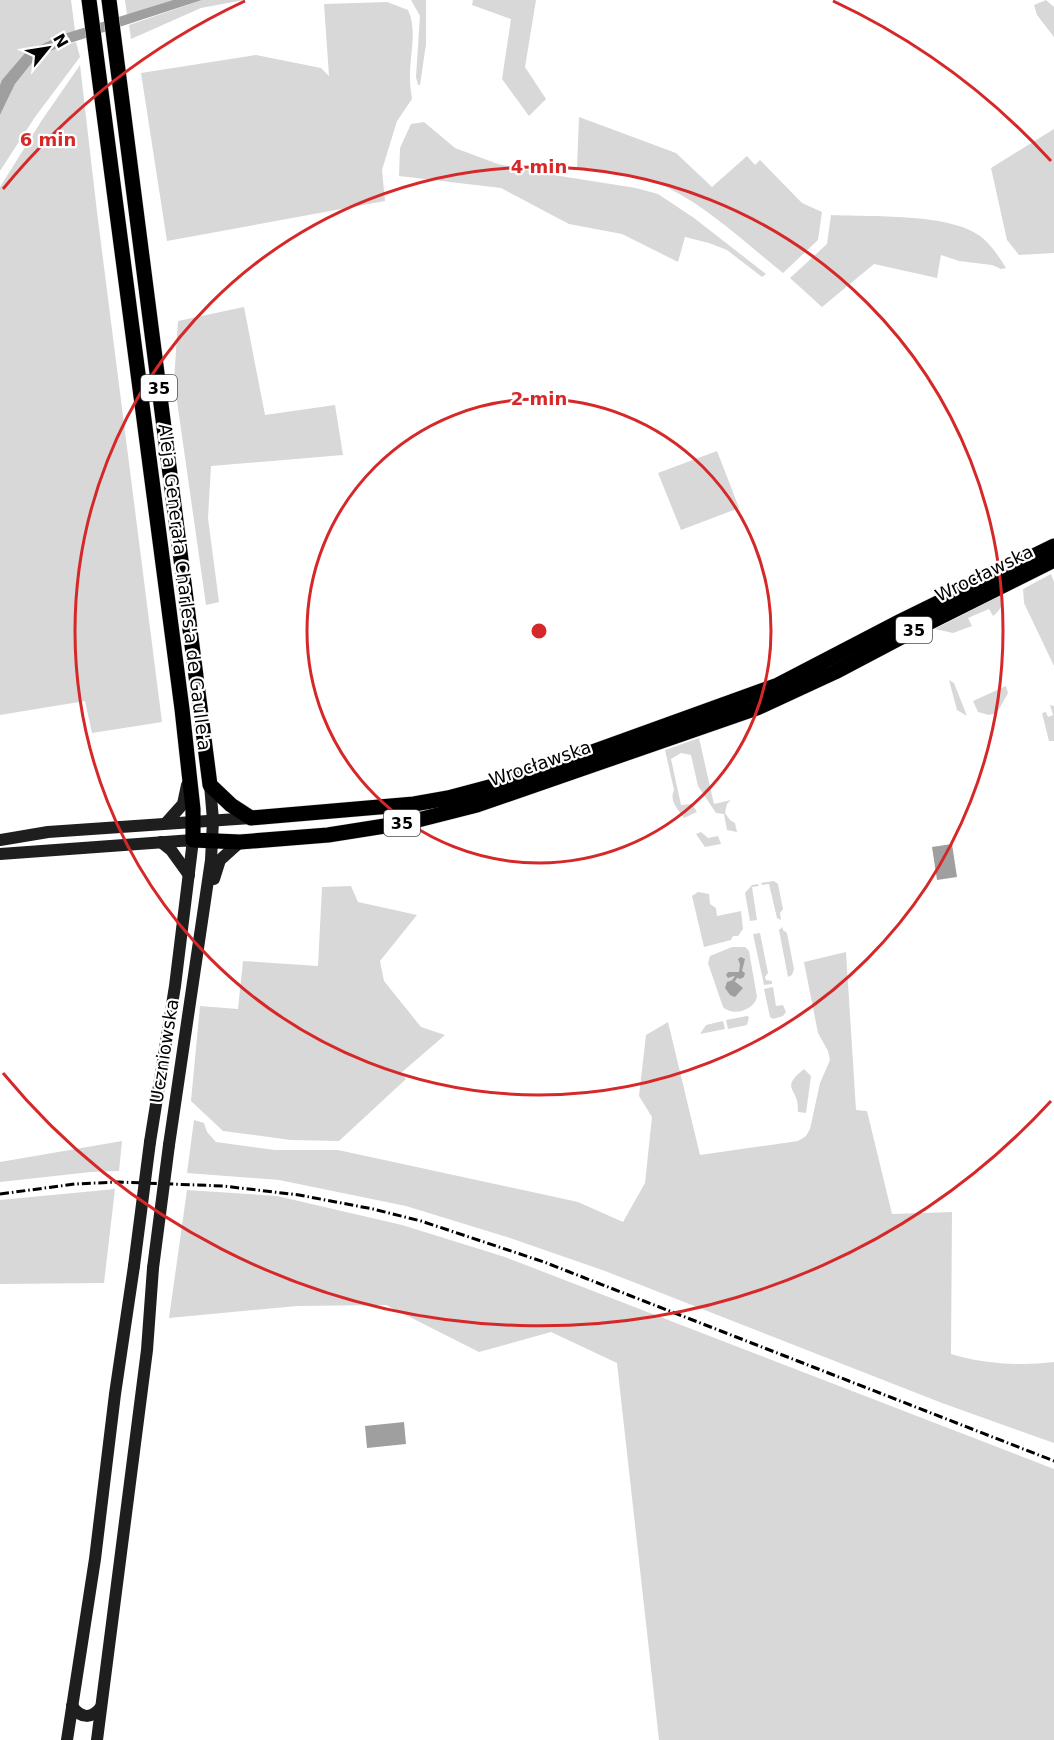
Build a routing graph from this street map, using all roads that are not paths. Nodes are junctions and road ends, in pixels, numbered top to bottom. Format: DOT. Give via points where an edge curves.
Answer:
graph roads {
  1 [pos="89,0"];
  2 [pos="109,0"];
  3 [pos="1054,546"];
  4 [pos="1054,560"];
  5 [pos="188,614"];
  6 [pos="169,616"];
  7 [pos="188,769"];
  8 [pos="210,785"];
  9 [pos="251,818"];
  10 [pos="213,820"];
  11 [pos="193,822"];
  12 [pos="166,824"];
  13 [pos="0,840"];
  14 [pos="193,840"];
  15 [pos="212,840"];
  16 [pos="161,842"];
  17 [pos="240,842"];
  18 [pos="0,854"];
  19 [pos="189,875"];
  20 [pos="206,896"];
  21 [pos="115,1394"];
  22 [pos="139,1403"];
  23 [pos="72,1706"];
  24 [pos="101,1707"];
  25 [pos="67,1740"];
  26 [pos="97,1740"];
  1 -- 6 [label="main road, Aleja Generała Charles'a de Gaulle'a / 35"];
  2 -- 5 [label="main road, Aleja Generała Charles'a de Gaulle'a / 35"];
  3 -- 9 [label="main road, Wrocławska / 35" via="778,685 512,781 414,804"];
  4 -- 17 [label="main road, Wrocławska / 35" via="774,701 516,792 446,814 384,827"];
  5 -- 6 [label="main road"];
  5 -- 8 [label="main road, Aleja Generała Charles'a de Gaulle'a / 35"];
  6 -- 7 [label="main road, Aleja Generała Charles'a de Gaulle'a / 35"];
  7 -- 11 [label="main road, Aleja Generała Charles'a de Gaulle'a / 35"];
  7 -- 12 [label="main road" via="185,800"];
  8 -- 9 [label="main road"];
  8 -- 10 [label="main road, Aleja Generała Charles'a de Gaulle'a / 35"];
  9 -- 10 [label="main road, Wrocławska / 35"];
  10 -- 11 [label="main road, Wrocławska"];
  10 -- 15 [label="main road, Aleja Generała Charles'a de Gaulle'a"];
  11 -- 12 [label="main road, Wrocławska"];
  11 -- 14 [label="main road, 35"];
  12 -- 13 [label="main road, Wrocławska" via="48,832"];
  14 -- 15 [label="main road, Wrocławska / 35"];
  14 -- 16 [label="main road, Wrocławska"];
  14 -- 19 [label="main road, Uczniowska"];
  15 -- 17 [label="main road, Wrocławska / 35"];
  15 -- 20 [label="main road, Uczniowska"];
  16 -- 18 [label="main road, Wrocławska"];
  16 -- 19 [label="main road"];
  17 -- 20 [label="main road" via="220,860"];
  19 -- 21 [label="main road, Uczniowska, bridge"];
  20 -- 22 [label="main road, Uczniowska, bridge" via="169,1145"];
  21 -- 22 [label="main road" via="134,1394"];
  21 -- 23 [label="main road, Uczniowska"];
  22 -- 24 [label="main road, Uczniowska"];
  23 -- 24 [label="main road" via="87,1717"];
  23 -- 25 [label="main road, Uczniowska"];
  24 -- 26 [label="main road, Uczniowska"];
}
